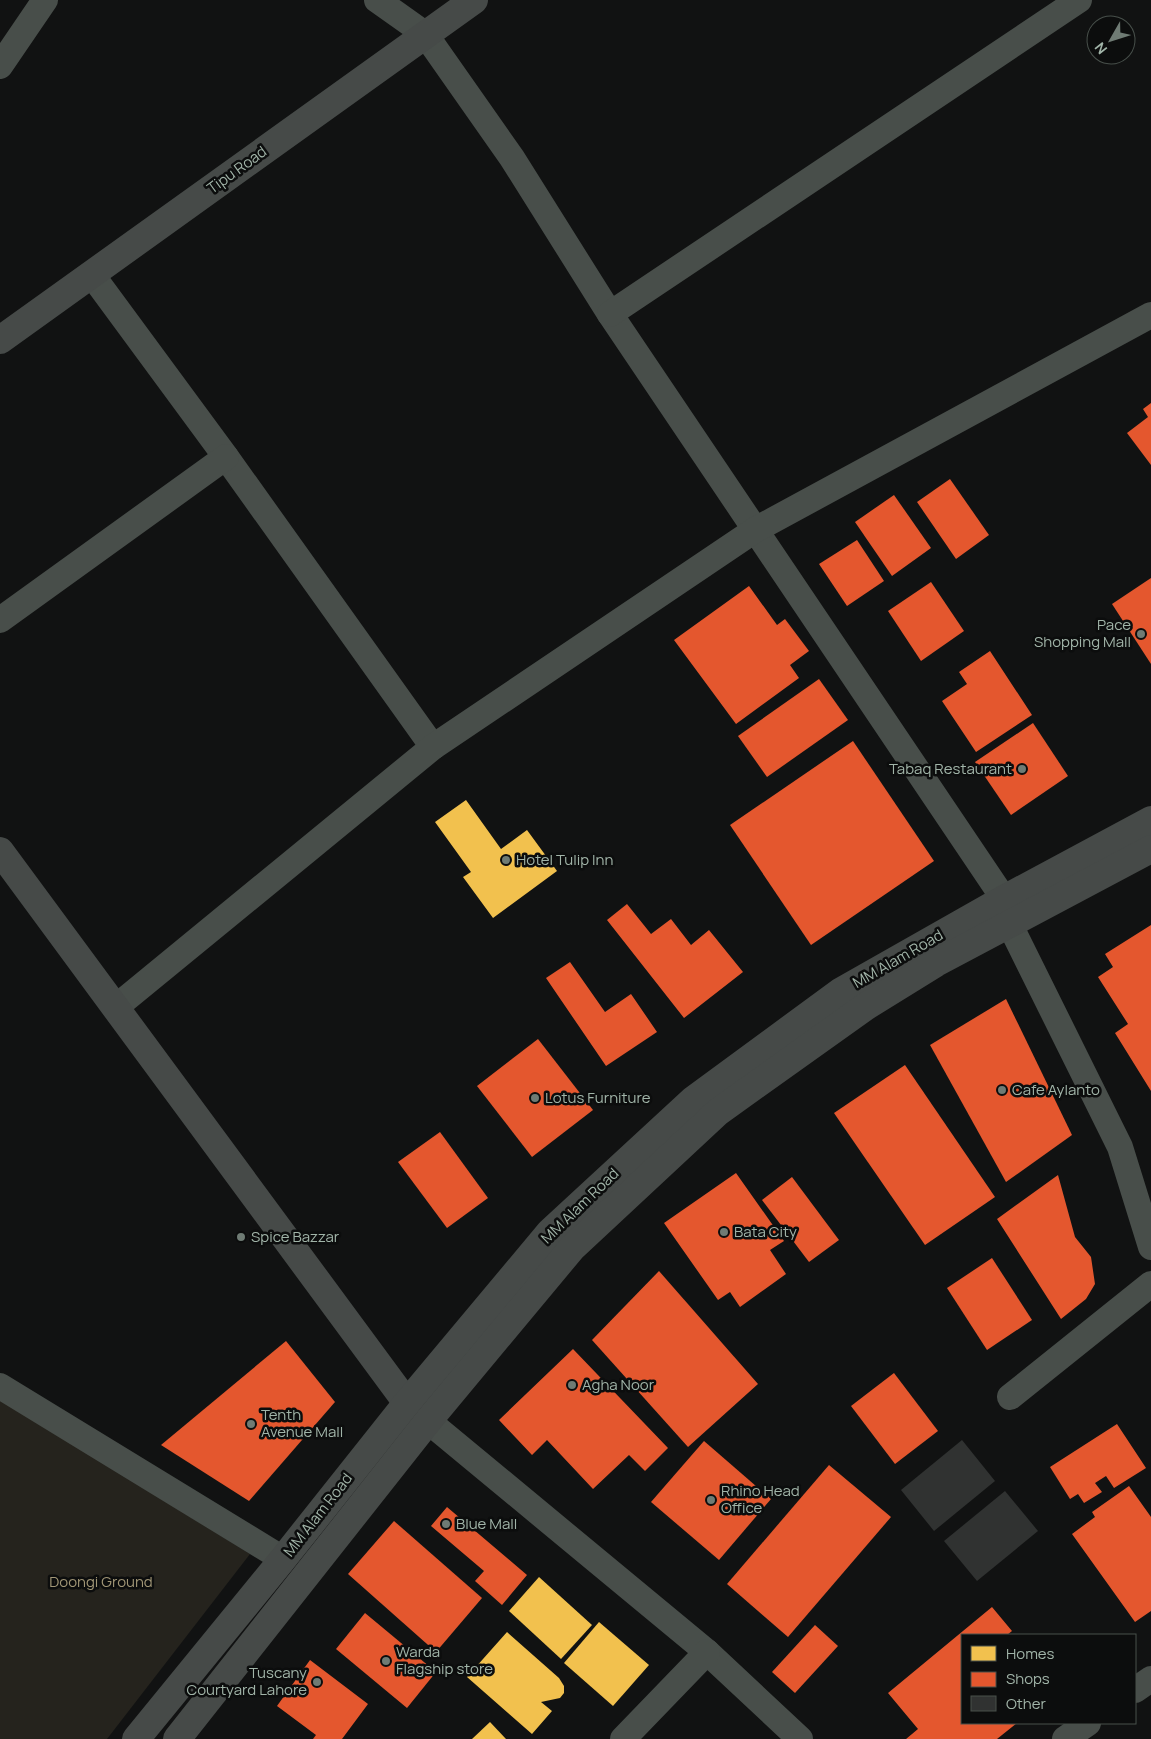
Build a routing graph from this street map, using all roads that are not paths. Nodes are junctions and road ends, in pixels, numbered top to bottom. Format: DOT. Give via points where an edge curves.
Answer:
graph roads {
  1 [pos="45,0"];
  2 [pos="377,0"];
  3 [pos="474,0"];
  4 [pos="1079,0"];
  5 [pos="425,34"];
  6 [pos="0,66"];
  7 [pos="92,275"];
  8 [pos="610,314"];
  9 [pos="1151,315"];
  10 [pos="0,340"];
  11 [pos="226,457"];
  12 [pos="755,530"];
  13 [pos="0,620"];
  14 [pos="433,747"];
  15 [pos="1151,820"];
  16 [pos="1151,849"];
  17 [pos="0,851"];
  18 [pos="1004,898"];
  19 [pos="1010,925"];
  20 [pos="116,1007"];
  21 [pos="1151,1247"];
  22 [pos="1151,1284"];
  23 [pos="0,1386"];
  24 [pos="1010,1396"];
  25 [pos="407,1403"];
  26 [pos="428,1421"];
  27 [pos="283,1559"];
  28 [pos="707,1652"];
  29 [pos="1151,1679"];
  30 [pos="1136,1689"];
  31 [pos="1087,1724"];
  32 [pos="136,1739"];
  33 [pos="177,1739"];
  34 [pos="623,1739"];
  35 [pos="800,1739"];
  36 [pos="1065,1739"];
  1 -- 6 [label="street"];
  2 -- 5 [label="street"];
  3 -- 5 [label="street, Tipu Road"];
  4 -- 8 [label="street"];
  5 -- 7 [label="street, Tipu Road"];
  5 -- 8 [label="street" via="512,158"];
  7 -- 10 [label="street, Tipu Road"];
  7 -- 11 [label="street"];
  8 -- 12 [label="street"];
  9 -- 12 [label="street"];
  11 -- 13 [label="street"];
  11 -- 14 [label="street"];
  12 -- 14 [label="street"];
  12 -- 18 [label="street"];
  14 -- 20 [label="street"];
  15 -- 18 [label="street, MM Alam Road"];
  16 -- 19 [label="street, MM Alam Road"];
  17 -- 20 [label="street"];
  18 -- 25 [label="street, MM Alam Road" via="840,992 693,1100 550,1232"];
  19 -- 21 [label="street" via="1120,1147"];
  19 -- 26 [label="street, MM Alam Road" via="936,963 865,1007 718,1112 572,1248"];
  20 -- 25 [label="street"];
  22 -- 24 [label="street"];
  23 -- 27 [label="street"];
  25 -- 27 [label="street, MM Alam Road"];
  26 -- 28 [label="street"];
  26 -- 33 [label="street, MM Alam Road"];
  27 -- 32 [label="street, MM Alam Road"];
  28 -- 34 [label="street"];
  28 -- 35 [label="street"];
  29 -- 30 [label="street"];
  31 -- 36 [label="street"];
}
